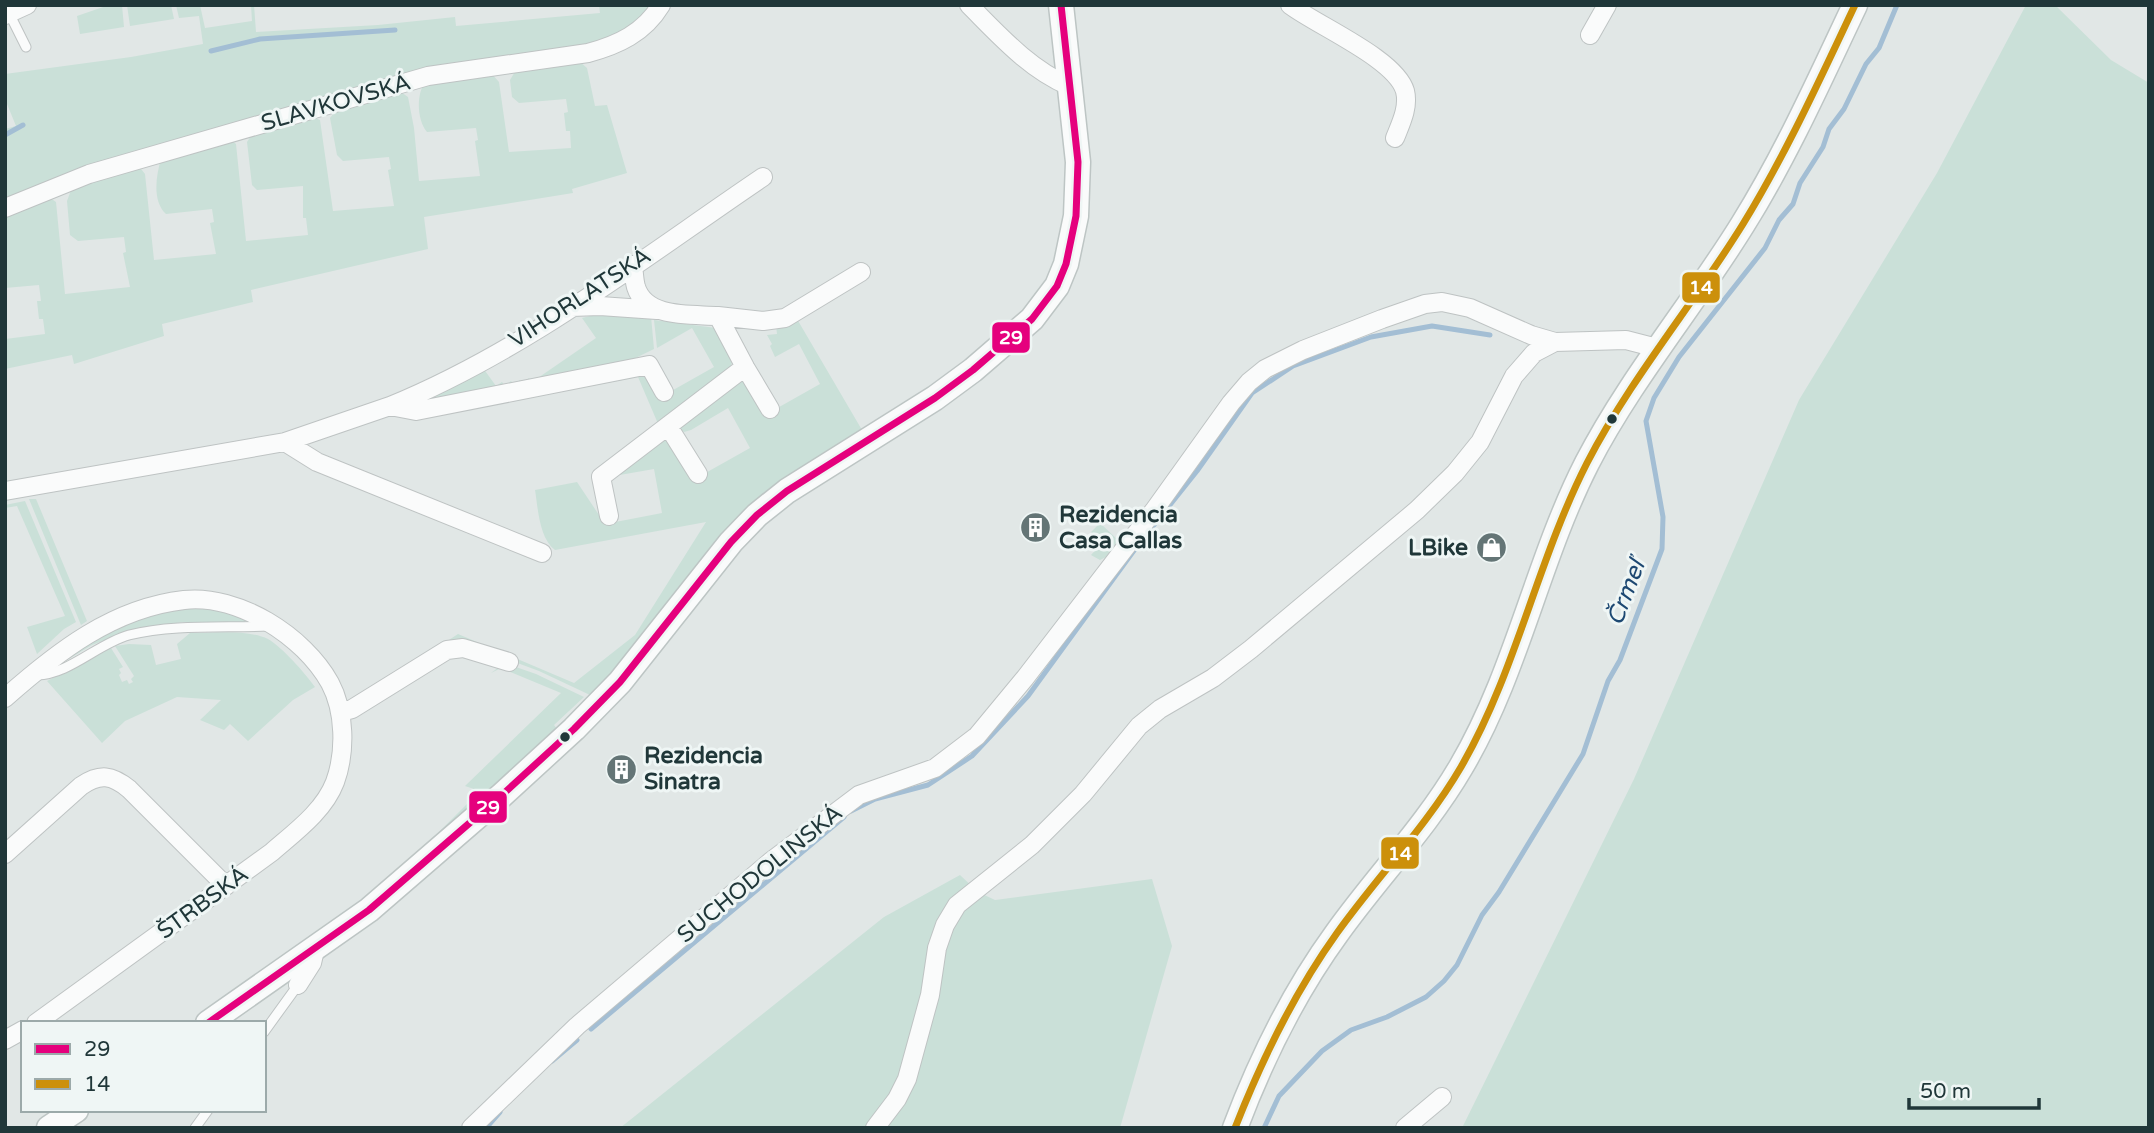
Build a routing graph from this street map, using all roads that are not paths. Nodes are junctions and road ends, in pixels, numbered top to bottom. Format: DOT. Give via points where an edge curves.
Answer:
graph roads {
  1 [pos="27,5"];
  2 [pos="662,5"];
  3 [pos="969,5"];
  4 [pos="1060,5"];
  5 [pos="1290,5"];
  6 [pos="1607,5"];
  7 [pos="1855,5"];
  8 [pos="7,14"];
  9 [pos="1590,35"];
  10 [pos="26,47"];
  11 [pos="1069,86"];
  12 [pos="1395,138"];
  13 [pos="763,177"];
  14 [pos="5,208"];
  15 [pos="633,265"];
  16 [pos="861,272"];
  17 [pos="571,307"];
  18 [pos="657,310"];
  19 [pos="718,316"];
  20 [pos="1555,342"];
  21 [pos="1657,348"];
  22 [pos="745,367"];
  23 [pos="664,392"];
  24 [pos="390,406"];
  25 [pos="769,409"];
  26 [pos="668,426"];
  27 [pos="285,442"];
  28 [pos="698,474"];
  29 [pos="5,491"];
  30 [pos="609,516"];
  31 [pos="542,553"];
  32 [pos="274,626"];
  33 [pos="509,662"];
  34 [pos="30,676"];
  35 [pos="5,698"];
  36 [pos="341,712"];
  37 [pos="5,854"];
  38 [pos="226,886"];
  39 [pos="315,950"];
  40 [pos="298,985"];
  41 [pos="39,1021"];
  42 [pos="211,1021"];
  43 [pos="266,1029"];
  44 [pos="21,1031"];
  45 [pos="5,1040"];
  46 [pos="1442,1097"];
  47 [pos="73,1112"];
  48 [pos="207,1112"];
  49 [pos="49,1128"];
  50 [pos="195,1128"];
  51 [pos="471,1128"];
  52 [pos="875,1128"];
  53 [pos="1236,1128"];
  54 [pos="1405,1128"];
  1 -- 8 [label="street"];
  2 -- 14 [label="street, SLAVKOVSKÁ" via="635,33 608,48 428,76 89,174"];
  3 -- 11 [label="street" via="1012,48 1050,78"];
  4 -- 11 [label="street"];
  5 -- 12 [label="street" via="1395,74 1406,99"];
  6 -- 9 [label="street"];
  7 -- 21 [label="street" via="1743,224"];
  8 -- 10 [label="lane"];
  11 -- 39 [label="street" via="1078,162 1071,246 1057,286 1032,319 935,398 787,491 757,515 597,707 432,857"];
  13 -- 15 [label="street, VIHORLATSKÁ"];
  15 -- 17 [label="street, VIHORLATSKÁ"];
  15 -- 18 [label="street" via="636,288"];
  16 -- 19 [label="street" via="785,318 763,321"];
  17 -- 18 [label="street"];
  17 -- 24 [label="street, VIHORLATSKÁ"];
  18 -- 19 [label="street"];
  19 -- 22 [label="street"];
  20 -- 21 [label="street, SUCHODOLINSKÁ" via="1626,341"];
  20 -- 51 [label="street, SUCHODOLINSKÁ" via="1470,308 1433,302 1325,341 1265,369 1231,402 1155,509 977,736 934,768 859,795 770,862 577,1027"];
  20 -- 52 [label="street" via="1534,353 1514,376 1480,442 1417,510 1251,649 1139,726 1083,794 1032,845 957,905 937,948 930,995 907,1079"];
  21 -- 53 [label="street" via="1622,401 1566,506 1507,671 1478,737 1444,795 1305,980 1261,1065"];
  22 -- 25 [label="street"];
  22 -- 26 [label="street"];
  23 -- 24 [label="street, VIHORLATSKÁ" via="649,365 416,411"];
  24 -- 27 [label="street, VIHORLATSKÁ"];
  26 -- 28 [label="street"];
  26 -- 30 [label="street" via="601,477"];
  27 -- 29 [label="street, VIHORLATSKÁ"];
  27 -- 31 [label="street" via="317,461"];
  32 -- 34 [label="lane" via="129,635 49,675"];
  32 -- 34 [label="street" via="229,604 169,603 83,636"];
  32 -- 36 [label="street" via="319,668"];
  33 -- 36 [label="street" via="463,648 447,650"];
  34 -- 35 [label="street"];
  36 -- 38 [label="street, ŠTRBSKÁ" via="340,757 327,799 272,852"];
  37 -- 38 [label="street" via="82,786 104,776 129,789"];
  38 -- 41 [label="street, ŠTRBSKÁ"];
  39 -- 40 [label="street"];
  39 -- 42 [label="street"];
  40 -- 43 [label="lane"];
  44 -- 45 [label="street"];
  46 -- 54 [label="street"];
  47 -- 49 [label="street"];
  48 -- 50 [label="lane"];
}
